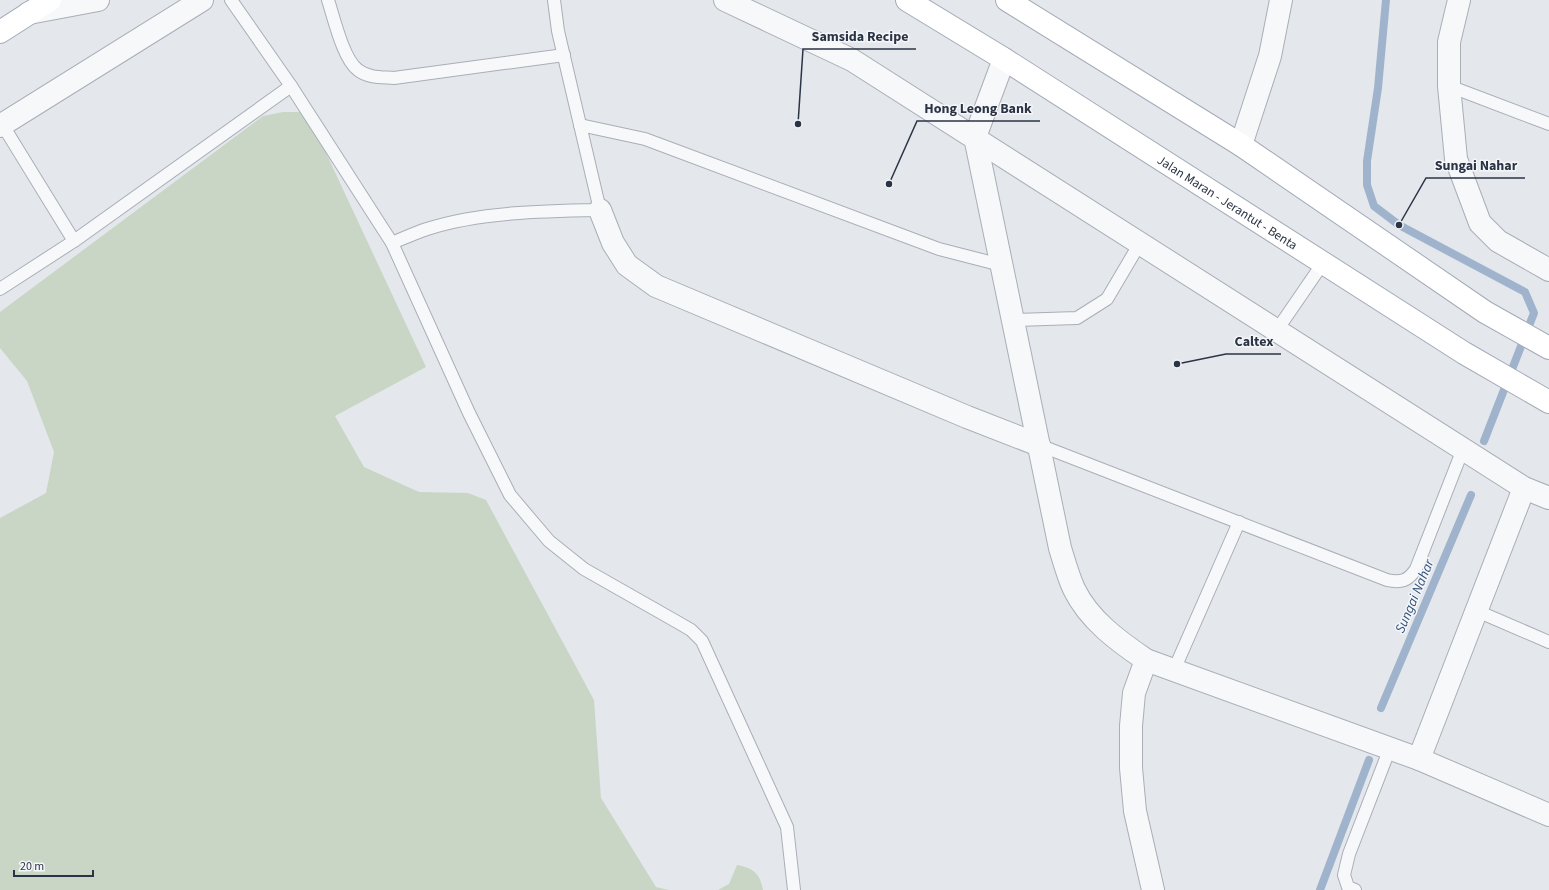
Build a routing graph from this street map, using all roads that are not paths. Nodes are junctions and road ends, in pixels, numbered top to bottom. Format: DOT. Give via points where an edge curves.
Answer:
graph roads {
  1 [pos="50,0"];
  2 [pos="98,0"];
  3 [pos="202,0"];
  4 [pos="231,0"];
  5 [pos="328,0"];
  6 [pos="554,0"];
  7 [pos="724,0"];
  8 [pos="907,0"];
  9 [pos="1007,0"];
  10 [pos="1281,0"];
  11 [pos="1459,0"];
  12 [pos="28,14"];
  13 [pos="0,32"];
  14 [pos="564,55"];
  15 [pos="1004,59"];
  16 [pos="291,86"];
  17 [pos="1449,86"];
  18 [pos="1549,124"];
  19 [pos="1,125"];
  20 [pos="580,125"];
  21 [pos="975,137"];
  22 [pos="1241,145"];
  23 [pos="600,210"];
  24 [pos="74,241"];
  25 [pos="1140,242"];
  26 [pos="392,243"];
  27 [pos="1323,263"];
  28 [pos="1001,265"];
  29 [pos="1549,270"];
  30 [pos="0,289"];
  31 [pos="1013,320"];
  32 [pos="1277,330"];
  33 [pos="1549,348"];
  34 [pos="1549,402"];
  35 [pos="1039,445"];
  36 [pos="1463,449"];
  37 [pos="1524,488"];
  38 [pos="1549,498"];
  39 [pos="1239,522"];
  40 [pos="1477,611"];
  41 [pos="1549,642"];
  42 [pos="1146,660"];
  43 [pos="1174,670"];
  44 [pos="1390,748"];
  45 [pos="1419,759"];
  46 [pos="1549,815"];
  47 [pos="794,890"];
  48 [pos="1153,890"];
  49 [pos="1355,890"];
  1 -- 12 [label="main road"];
  2 -- 12 [label="street"];
  3 -- 19 [label="street"];
  4 -- 16 [label="lane"];
  5 -- 14 [label="lane" via="349,60 358,71 373,77 394,78"];
  6 -- 14 [label="lane"];
  7 -- 21 [label="street" via="852,60"];
  8 -- 15 [label="main road, Jalan Maran - Jerantut - Benta"];
  9 -- 22 [label="main road"];
  10 -- 22 [label="street" via="1270,56"];
  11 -- 17 [label="street" via="1450,42"];
  12 -- 13 [label="main road"];
  14 -- 20 [label="lane"];
  15 -- 21 [label="street"];
  15 -- 27 [label="main road, Jalan Maran - Jerantut - Benta"];
  16 -- 24 [label="lane"];
  16 -- 26 [label="lane"];
  17 -- 18 [label="lane"];
  17 -- 29 [label="street" via="1456,158 1480,222 1498,241"];
  19 -- 24 [label="lane"];
  20 -- 23 [label="lane"];
  20 -- 28 [label="lane" via="646,139 939,249"];
  21 -- 25 [label="street"];
  21 -- 28 [label="street"];
  22 -- 33 [label="main road" via="1485,312"];
  23 -- 26 [label="lane" via="546,211 479,218 427,229"];
  23 -- 35 [label="street" via="613,242 627,265 656,286"];
  24 -- 30 [label="lane"];
  25 -- 31 [label="lane" via="1107,299 1077,318"];
  25 -- 32 [label="street"];
  26 -- 47 [label="lane" via="469,413 510,495 549,541 584,569 691,630 702,641 787,827"];
  27 -- 32 [label="lane"];
  27 -- 34 [label="main road, Jalan Maran - Jerantut - Benta" via="1464,353"];
  28 -- 31 [label="street"];
  31 -- 35 [label="street"];
  32 -- 36 [label="street"];
  35 -- 39 [label="lane"];
  35 -- 42 [label="street" via="1060,548 1074,589 1094,617 1112,636"];
  36 -- 37 [label="street"];
  36 -- 39 [label="lane" via="1416,569 1411,577 1404,581 1387,580"];
  37 -- 38 [label="street"];
  37 -- 40 [label="street"];
  39 -- 43 [label="lane"];
  40 -- 41 [label="lane"];
  40 -- 45 [label="street"];
  42 -- 43 [label="street"];
  42 -- 48 [label="street" via="1134,693 1131,768 1135,812"];
  43 -- 44 [label="street"];
  44 -- 45 [label="street"];
  44 -- 49 [label="lane" via="1349,854 1344,875 1348,887"];
  45 -- 46 [label="street"];
}
